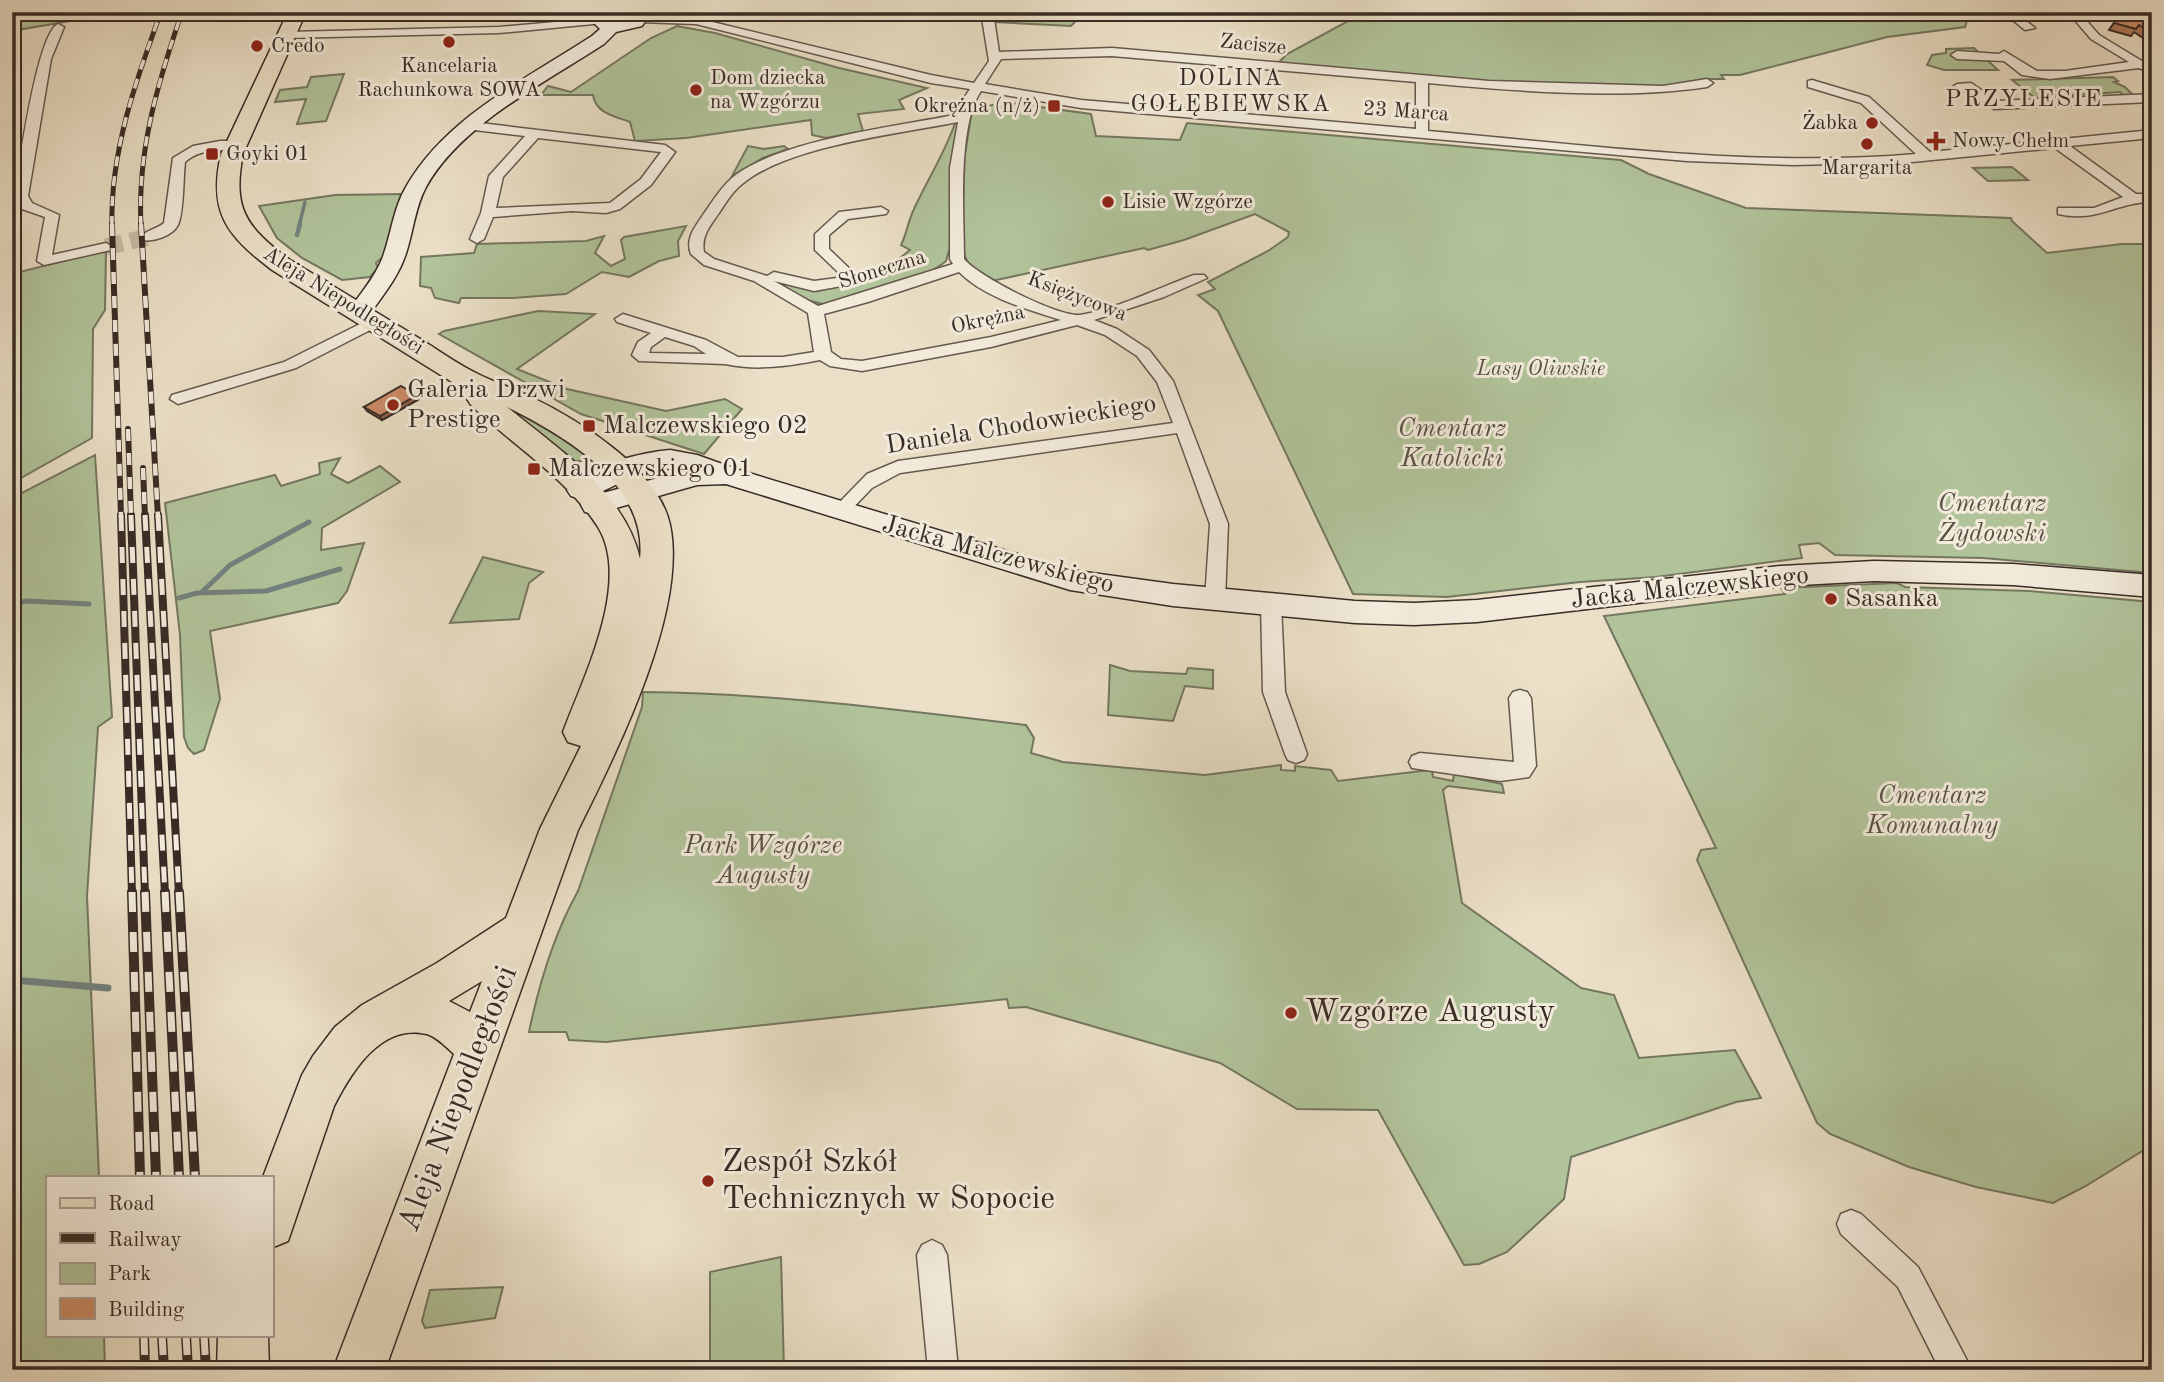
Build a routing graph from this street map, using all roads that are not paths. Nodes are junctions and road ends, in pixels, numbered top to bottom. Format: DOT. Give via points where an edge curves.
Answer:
graph roads {
  1 [pos="298,12"];
  2 [pos="987,12"];
  3 [pos="2008,12"];
  4 [pos="2073,12"];
  5 [pos="636,16"];
  6 [pos="421,19"];
  7 [pos="608,20"];
  8 [pos="58,27"];
  9 [pos="2029,28"];
  10 [pos="414,32"];
  11 [pos="287,35"];
  12 [pos="1957,55"];
  13 [pos="996,56"];
  14 [pos="2146,67"];
  15 [pos="2105,69"];
  16 [pos="1422,81"];
  17 [pos="1707,82"];
  18 [pos="1812,84"];
  19 [pos="1957,88"];
  20 [pos="978,89"];
  21 [pos="2147,97"];
  22 [pos="965,117"];
  23 [pos="471,126"];
  24 [pos="1422,134"];
  25 [pos="2152,134"];
  26 [pos="533,135"];
  27 [pos="2059,144"];
  28 [pos="236,145"];
  29 [pos="1928,157"];
  30 [pos="2133,198"];
  31 [pos="2152,198"];
  32 [pos="881,211"];
  33 [pos="2063,211"];
  34 [pos="488,213"];
  35 [pos="148,237"];
  36 [pos="477,239"];
  37 [pos="106,247"];
  38 [pos="960,267"];
  39 [pos="745,273"];
  40 [pos="1199,278"];
  41 [pos="816,311"];
  42 [pos="366,318"];
  43 [pos="623,319"];
  44 [pos="1081,320"];
  45 [pos="663,331"];
  46 [pos="823,355"];
  47 [pos="725,359"];
  48 [pos="470,381"];
  49 [pos="178,399"];
  50 [pos="1182,426"];
  51 [pos="619,469"];
  52 [pos="730,476"];
  53 [pos="588,497"];
  54 [pos="652,498"];
  55 [pos="841,510"];
  56 [pos="2152,586"];
  57 [pos="1215,600"];
  58 [pos="1271,604"];
  59 [pos="1520,698"];
  60 [pos="1296,754"];
  61 [pos="1420,762"];
  62 [pos="559,829"];
  63 [pos="524,929"];
  64 [pos="363,1029"];
  65 [pos="479,1048"];
  66 [pos="273,1219"];
  67 [pos="1851,1224"];
  68 [pos="932,1255"];
  69 [pos="243,1336"];
  70 [pos="243,1370"];
  71 [pos="359,1370"];
  72 [pos="943,1370"];
  73 [pos="1957,1370"];
  1 -- 11 [label="main road, Aleja Niepodległości"];
  2 -- 13 [label="street"];
  3 -- 9 [label="street"];
  4 -- 14 [label="street" via="2097,39"];
  5 -- 7 [label="main road" via="625,26"];
  5 -- 20 [label="street, 23 Marca" via="719,26"];
  6 -- 10 [label="street"];
  7 -- 10 [label="street"];
  7 -- 23 [label="main road" via="598,40"];
  8 -- 37 [label="street" via="44,59 21,190 23,203 52,215 44,261"];
  10 -- 11 [label="street"];
  11 -- 28 [label="main road, Aleja Niepodległości"];
  12 -- 15 [label="street" via="2006,57 2036,74"];
  13 -- 16 [label="street, Zacisze" via="1112,52"];
  13 -- 20 [label="street"];
  14 -- 15 [label="street"];
  15 -- 21 [label="street"];
  16 -- 17 [label="street, Zacisze" via="1663,90"];
  16 -- 24 [label="street"];
  18 -- 29 [label="street" via="1866,100"];
  19 -- 21 [label="street" via="1971,87 1994,105"];
  20 -- 22 [label="street"];
  20 -- 24 [label="street, 23 Marca" via="1137,111"];
  22 -- 38 [label="street" via="957,168"];
  22 -- 39 [label="street" via="800,150 741,178 704,224 696,249 702,258"];
  23 -- 26 [label="street"];
  23 -- 42 [label="main road" via="414,190 393,262"];
  24 -- 29 [label="street, 23 Marca" via="1721,159"];
  25 -- 27 [label="street, 23 Marca"];
  26 -- 34 [label="street" via="496,176"];
  26 -- 34 [label="street" via="588,138 668,152 646,183 615,206"];
  27 -- 29 [label="street, 23 Marca"];
  27 -- 30 [label="street"];
  28 -- 35 [label="street" via="205,146 178,161 171,224"];
  28 -- 42 [label="main road, Aleja Niepodległości" via="228,167 227,197 232,215 246,235 281,265"];
  30 -- 31 [label="street"];
  30 -- 33 [label="street" via="2096,212"];
  32 -- 39 [label="street" via="844,215 822,234 822,250 845,271 842,282 814,286 761,272"];
  34 -- 36 [label="street"];
  38 -- 41 [label="street, Słoneczna"];
  38 -- 44 [label="street, Księżycowa" via="985,286"];
  39 -- 41 [label="street"];
  40 -- 44 [label="street, Okrężna"];
  41 -- 46 [label="street"];
  42 -- 48 [label="main road, Aleja Niepodległości"];
  42 -- 49 [label="street" via="290,365"];
  43 -- 45 [label="street, Okrężna"];
  44 -- 46 [label="street, Okrężna" via="862,366 833,363"];
  44 -- 50 [label="street, Księżycowa" via="1129,342 1156,366"];
  45 -- 47 [label="street, Okrężna" via="700,343"];
  45 -- 47 [label="street, Okrężna" via="644,345 640,355"];
  46 -- 47 [label="street, Okrężna" via="767,363"];
  48 -- 51 [label="main road, Aleja Niepodległości" via="496,390 569,432 605,454"];
  48 -- 53 [label="main road, Aleja Niepodległości" via="482,400 551,458"];
  50 -- 55 [label="street, Daniela Chodowieckiego" via="898,467 864,483"];
  50 -- 57 [label="street, Księżycowa" via="1219,524"];
  51 -- 52 [label="main road, Jacka Malczewskiego" via="656,457 696,463"];
  51 -- 53 [label="main road, Jacka Malczewskiego"];
  51 -- 54 [label="main road, Aleja Niepodległości"];
  52 -- 54 [label="main road, Jacka Malczewskiego" via="697,476"];
  52 -- 55 [label="main road, Jacka Malczewskiego"];
  53 -- 54 [label="main road, Jacka Malczewskiego"];
  53 -- 62 [label="main road, Aleja Niepodległości" via="621,541 626,579 616,630 568,768"];
  54 -- 62 [label="main road, Aleja Niepodległości" via="658,556 647,614 592,767"];
  55 -- 57 [label="main road, Jacka Malczewskiego" via="1070,580"];
  56 -- 58 [label="main road, Jacka Malczewskiego" via="1988,573 1874,572 1779,576 1432,614"];
  57 -- 58 [label="main road, Jacka Malczewskiego"];
  58 -- 60 [label="street" via="1274,692"];
  59 -- 61 [label="street" via="1525,766 1521,771"];
  62 -- 63 [label="main road, Aleja Niepodległości"];
  63 -- 64 [label="main road"];
  63 -- 65 [label="main road, Aleja Niepodległości"];
  64 -- 65 [label="main road" via="401,1014 434,1014"];
  64 -- 66 [label="main road" via="337,1056 322,1084"];
  65 -- 71 [label="main road, Aleja Niepodległości"];
  67 -- 73 [label="street" via="1908,1277"];
  68 -- 72 [label="street"];
  69 -- 70 [label="main road"];
}
